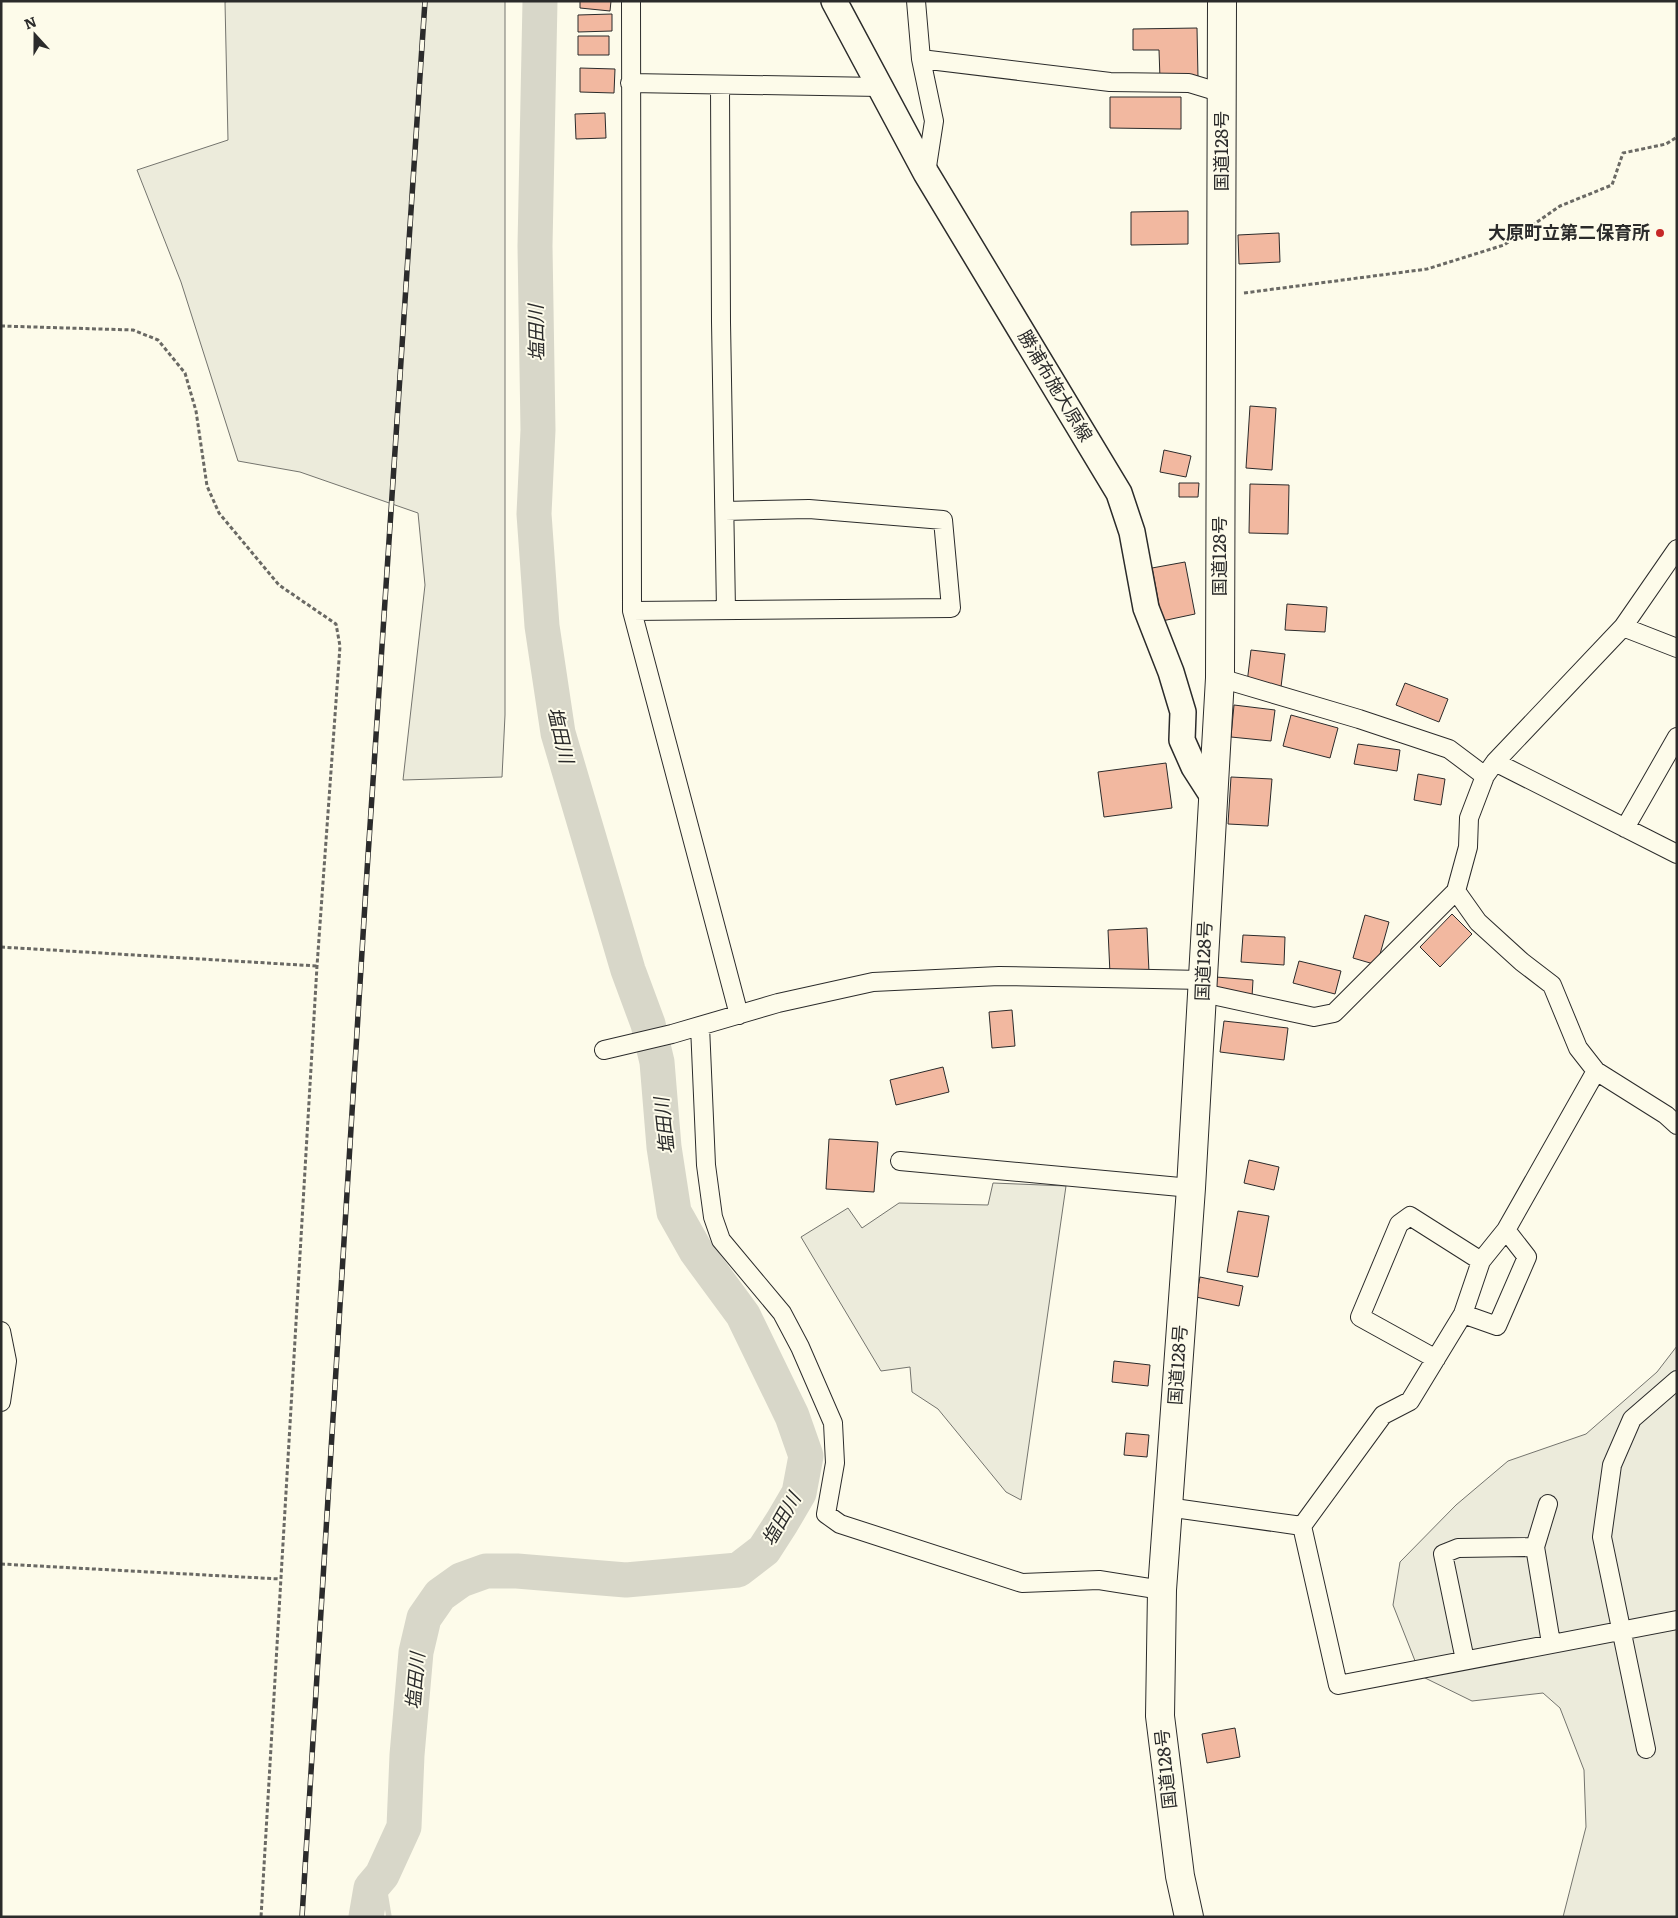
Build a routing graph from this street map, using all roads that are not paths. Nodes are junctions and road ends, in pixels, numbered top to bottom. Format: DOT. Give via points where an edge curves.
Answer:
graph roads {
  1 [pos="631,1"];
  2 [pos="834,1"];
  3 [pos="916,1"];
  4 [pos="1222,1"];
  5 [pos="921,59"];
  6 [pos="630,83"];
  7 [pos="720,85"];
  8 [pos="880,88"];
  9 [pos="1222,93"];
  10 [pos="926,173"];
  11 [pos="724,511"];
  12 [pos="1677,549"];
  13 [pos="726,610"];
  14 [pos="632,611"];
  15 [pos="1622,627"];
  16 [pos="1677,648"];
  17 [pos="1220,678"];
  18 [pos="1677,737"];
  19 [pos="1496,762"];
  20 [pos="1485,776"];
  21 [pos="1212,795"];
  22 [pos="1625,828"];
  23 [pos="1677,854"];
  24 [pos="1456,891"];
  25 [pos="1203,987"];
  26 [pos="739,1015"];
  27 [pos="700,1026"];
  28 [pos="604,1050"];
  29 [pos="1596,1070"];
  30 [pos="1677,1125"];
  31 [pos="900,1161"];
  32 [pos="1191,1188"];
  33 [pos="1506,1230"];
  34 [pos="1481,1261"];
  35 [pos="1463,1314"];
  36 [pos="1,1331"];
  37 [pos="1436,1359"];
  38 [pos="1677,1380"];
  39 [pos="1,1402"];
  40 [pos="1548,1504"];
  41 [pos="1167,1507"];
  42 [pos="1302,1526"];
  43 [pos="1535,1547"];
  44 [pos="1162,1590"];
  45 [pos="1677,1620"];
  46 [pos="1621,1630"];
  47 [pos="1551,1643"];
  48 [pos="1465,1660"];
  49 [pos="1646,1749"];
  50 [pos="1189,1917"];
  1 -- 6 [label="street"];
  2 -- 8 [label="main road, 勝浦布施大原線"];
  3 -- 5 [label="street"];
  4 -- 9 [label="highway, 国道128号"];
  5 -- 9 [label="street" via="1110,82 1189,83"];
  5 -- 10 [label="street" via="934,121"];
  6 -- 7 [label="street"];
  6 -- 14 [label="street"];
  7 -- 8 [label="street"];
  7 -- 11 [label="street"];
  8 -- 10 [label="main road, 勝浦布施大原線"];
  9 -- 17 [label="highway, 国道128号"];
  10 -- 21 [label="main road, 勝浦布施大原線" via="1119,493 1132,532 1146,608 1183,712 1182,740"];
  11 -- 13 [label="street"];
  11 -- 13 [label="street" via="809,509 943,520 951,608"];
  12 -- 15 [label="street"];
  13 -- 14 [label="street"];
  14 -- 26 [label="street"];
  15 -- 16 [label="street"];
  15 -- 19 [label="street"];
  17 -- 20 [label="street" via="1449,749"];
  17 -- 21 [label="highway, 国道128号"];
  18 -- 22 [label="street"];
  19 -- 20 [label="street"];
  19 -- 22 [label="street"];
  20 -- 24 [label="street" via="1469,818 1468,847"];
  21 -- 25 [label="highway, 国道128号"];
  22 -- 23 [label="street"];
  24 -- 25 [label="street" via="1334,1013 1314,1017"];
  24 -- 29 [label="street" via="1478,922 1552,985 1578,1048"];
  25 -- 26 [label="street" via="998,976 873,982"];
  25 -- 32 [label="highway, 国道128号"];
  26 -- 27 [label="street"];
  27 -- 28 [label="street"];
  27 -- 44 [label="street" via="706,1164 713,1218 721,1240 782,1313 833,1423 835,1463 826,1514 840,1524 1022,1583 1099,1580"];
  29 -- 30 [label="street"];
  29 -- 33 [label="street"];
  31 -- 32 [label="street"];
  32 -- 41 [label="highway, 国道128号"];
  33 -- 34 [label="street"];
  33 -- 35 [label="street" via="1527,1257 1497,1326"];
  34 -- 35 [label="street"];
  34 -- 37 [label="street" via="1410,1216 1399,1224 1360,1317"];
  35 -- 37 [label="street"];
  36 -- 39 [label="street" via="7,1361"];
  37 -- 42 [label="street" via="1410,1401 1382,1415"];
  38 -- 46 [label="street" via="1632,1419 1612,1465 1602,1536"];
  40 -- 43 [label="street"];
  41 -- 42 [label="street"];
  41 -- 44 [label="highway, 国道128号"];
  42 -- 48 [label="street" via="1338,1685"];
  43 -- 47 [label="street"];
  43 -- 48 [label="street" via="1458,1548 1444,1554"];
  44 -- 50 [label="highway, 国道128号" via="1160,1716 1177,1858"];
  45 -- 46 [label="street"];
  46 -- 47 [label="street"];
  46 -- 49 [label="street"];
  47 -- 48 [label="street"];
}
